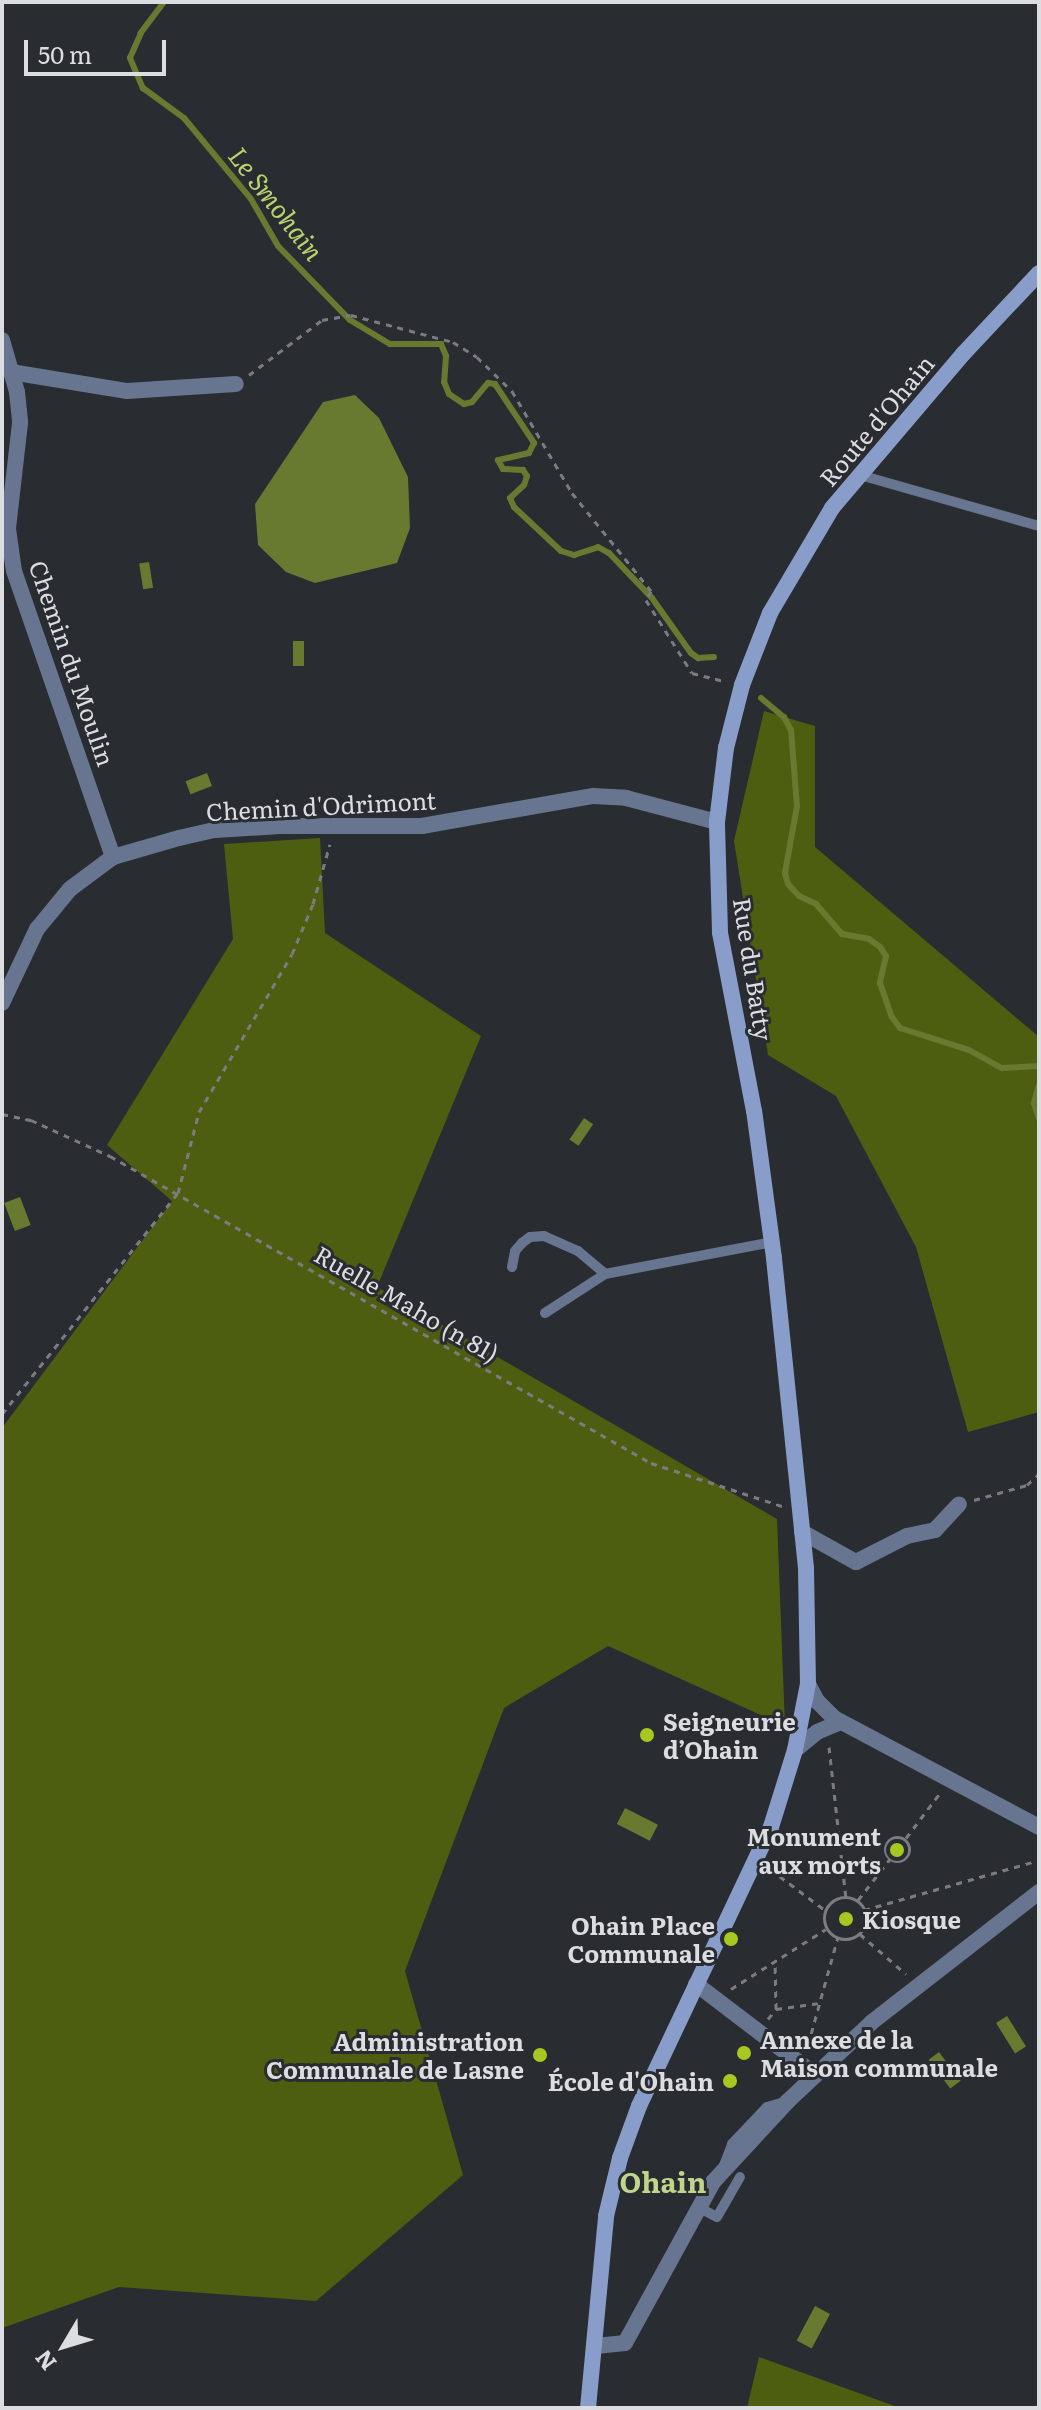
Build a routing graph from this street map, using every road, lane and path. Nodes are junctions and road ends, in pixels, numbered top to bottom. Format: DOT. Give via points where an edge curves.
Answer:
graph roads {
  1 [pos="1039,273"];
  2 [pos="2,340"];
  3 [pos="11,372"];
  4 [pos="236,384"];
  5 [pos="860,475"];
  6 [pos="1039,526"];
  7 [pos="770,613"];
  8 [pos="742,685"];
  9 [pos="717,822"];
  10 [pos="335,825"];
  11 [pos="113,857"];
  12 [pos="2,1003"];
  13 [pos="2,1114"];
  14 [pos="178,1193"];
  15 [pos="772,1242"];
  16 [pos="512,1267"];
  17 [pos="605,1274"];
  18 [pos="545,1313"];
  19 [pos="2,1414"];
  20 [pos="1039,1474"];
  21 [pos="959,1504"];
  22 [pos="800,1512"];
  23 [pos="802,1532"];
  24 [pos="808,1684"];
  25 [pos="841,1722"];
  26 [pos="821,1729"];
  27 [pos="795,1750"];
  28 [pos="950,1781"];
  29 [pos="1039,1827"];
  30 [pos="905,1839"];
  31 [pos="757,1859"];
  32 [pos="890,1859"];
  33 [pos="1039,1860"];
  34 [pos="1039,1892"];
  35 [pos="846,1898"];
  36 [pos="858,1900"];
  37 [pos="825,1910"];
  38 [pos="864,1910"];
  39 [pos="826,1929"];
  40 [pos="860,1934"];
  41 [pos="838,1937"];
  42 [pos="775,1961"];
  43 [pos="696,1984"];
  44 [pos="919,1986"];
  45 [pos="717,1998"];
  46 [pos="820,2003"];
  47 [pos="776,2009"];
  48 [pos="759,2031"];
  49 [pos="808,2069"];
  50 [pos="740,2177"];
  51 [pos="698,2207"];
  52 [pos="596,2346"];
  53 [pos="588,2408"];
  1 -- 5 [label="main road, Route d'Ohain"];
  2 -- 3 [label="street, Chemin du Moulin"];
  3 -- 4 [label="street" via="127,391"];
  3 -- 11 [label="street, Chemin du Moulin" via="20,423 8,529 14,571"];
  4 -- 8 [label="path" via="322,320 351,315 453,342 512,391 572,493 651,594 646,597 692,673"];
  5 -- 6 [label="lane"];
  5 -- 7 [label="main road, Route d'Ohain" via="832,508"];
  7 -- 8 [label="main road, Rue du Batty"];
  8 -- 9 [label="main road, Rue du Batty" via="726,748"];
  9 -- 10 [label="street, Chemin d'Odrimont" via="626,798 593,796 422,826"];
  9 -- 15 [label="main road, Rue du Batty" via="720,932"];
  10 -- 11 [label="street, Chemin d'Odrimont" via="215,830"];
  10 -- 14 [label="path" via="313,904 292,954 199,1112"];
  11 -- 12 [label="street, Chemin d'Odrimont" via="52,907"];
  13 -- 14 [label="path, Ruelle Maho (n 81)" via="31,1120"];
  14 -- 19 [label="path"];
  14 -- 22 [label="path, Ruelle Maho (n 81)" via="651,1463"];
  15 -- 17 [label="lane"];
  15 -- 22 [label="main road, Rue du Batty"];
  16 -- 17 [label="lane" via="522,1243 544,1236 578,1251"];
  17 -- 18 [label="lane"];
  20 -- 21 [label="path" via="1027,1485"];
  21 -- 23 [label="street" via="935,1530 907,1536 856,1562"];
  22 -- 23 [label="main road, Rue du Batty"];
  23 -- 24 [label="main road, Rue du Batty"];
  24 -- 25 [label="street" via="824,1710"];
  24 -- 27 [label="main road, Rue du Batty"];
  25 -- 26 [label="street"];
  25 -- 28 [label="street"];
  26 -- 27 [label="street"];
  26 -- 35 [label="path" via="829,1746"];
  27 -- 31 [label="main road, Rue du Batty"];
  28 -- 29 [label="street"];
  28 -- 30 [label="path"];
  30 -- 32 [label="path" via="908,1855 902,1861"];
  30 -- 32 [label="path" via="887,1842"];
  31 -- 37 [label="path"];
  31 -- 43 [label="main road, Rue du Batty"];
  32 -- 36 [label="path"];
  33 -- 38 [label="path"];
  34 -- 44 [label="street"];
  35 -- 36 [label="path"];
  35 -- 37 [label="path" via="839,1897"];
  36 -- 38 [label="path"];
  37 -- 39 [label="path"];
  38 -- 40 [label="path" via="868,1917"];
  39 -- 41 [label="path"];
  39 -- 42 [label="path"];
  40 -- 41 [label="path"];
  40 -- 44 [label="path"];
  41 -- 46 [label="path"];
  42 -- 45 [label="path"];
  42 -- 47 [label="path"];
  43 -- 45 [label="street"];
  43 -- 52 [label="main road, Rue du Batty" via="628,2132 613,2182 602,2249"];
  44 -- 49 [label="street"];
  45 -- 48 [label="street"];
  46 -- 47 [label="path"];
  46 -- 49 [label="path"];
  47 -- 48 [label="path"];
  48 -- 49 [label="street"];
  49 -- 51 [label="street" via="788,2101 723,2168"];
  50 -- 51 [label="lane" via="717,2217"];
  51 -- 52 [label="street" via="625,2343"];
  52 -- 53 [label="main road, Rue du Batty"];
}
